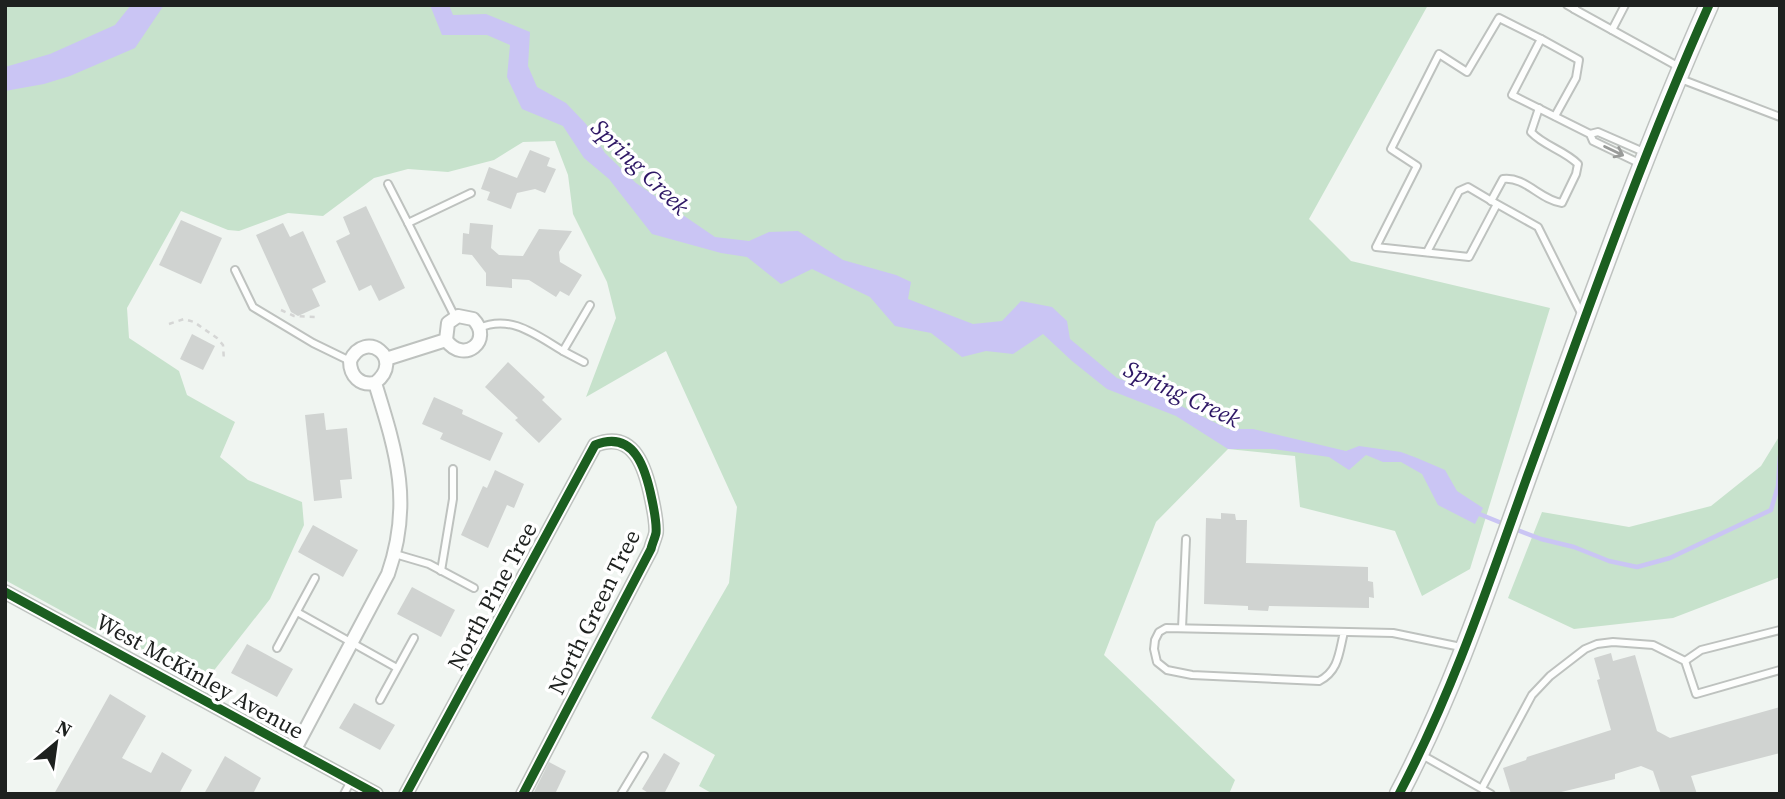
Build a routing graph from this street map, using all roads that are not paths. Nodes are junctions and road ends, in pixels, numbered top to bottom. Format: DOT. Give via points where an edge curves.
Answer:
graph roads {
  1 [pos="1567,5"];
  2 [pos="1625,5"];
  3 [pos="1709,5"];
  4 [pos="1575,7"];
  5 [pos="1612,30"];
  6 [pos="1541,39"];
  7 [pos="1679,73"];
  8 [pos="1539,108"];
  9 [pos="1555,116"];
  10 [pos="1780,117"];
  11 [pos="1590,134"];
  12 [pos="1644,159"];
  13 [pos="388,184"];
  14 [pos="471,193"];
  15 [pos="1494,203"];
  16 [pos="408,223"];
  17 [pos="1427,252"];
  18 [pos="235,270"];
  19 [pos="590,305"];
  20 [pos="455,317"];
  21 [pos="1585,320"];
  22 [pos="479,328"];
  23 [pos="446,340"];
  24 [pos="563,351"];
  25 [pos="386,359"];
  26 [pos="350,361"];
  27 [pos="584,362"];
  28 [pos="375,383"];
  29 [pos="626,446"];
  30 [pos="453,469"];
  31 [pos="1186,539"];
  32 [pos="395,554"];
  33 [pos="441,571"];
  34 [pos="315,578"];
  35 [pos="474,588"];
  36 [pos="5,592"];
  37 [pos="297,612"];
  38 [pos="1182,628"];
  39 [pos="1780,630"];
  40 [pos="1344,632"];
  41 [pos="414,638"];
  42 [pos="352,642"];
  43 [pos="277,648"];
  44 [pos="1466,648"];
  45 [pos="1685,661"];
  46 [pos="397,668"];
  47 [pos="1780,670"];
  48 [pos="380,700"];
  49 [pos="295,749"];
  50 [pos="1420,754"];
  51 [pos="644,756"];
  52 [pos="351,781"];
  53 [pos="1482,788"];
  54 [pos="344,794"];
  55 [pos="376,794"];
  56 [pos="406,794"];
  57 [pos="523,794"];
  58 [pos="621,794"];
  59 [pos="1399,794"];
  60 [pos="1491,794"];
  1 -- 4 [label="lane"];
  2 -- 5 [label="lane"];
  3 -- 7 [label="street"];
  4 -- 5 [label="lane"];
  5 -- 7 [label="lane"];
  6 -- 8 [label="lane" via="1512,95"];
  6 -- 9 [label="lane" via="1579,60 1576,79"];
  6 -- 17 [label="lane" via="1499,19 1468,72 1438,54 1391,149 1417,166 1376,247"];
  7 -- 10 [label="lane"];
  7 -- 12 [label="street"];
  8 -- 9 [label="lane"];
  8 -- 15 [label="lane" via="1531,132 1578,164 1568,195 1562,203 1551,202 1513,178 1503,179"];
  9 -- 11 [label="lane"];
  11 -- 12 [label="lane" via="1598,132"];
  11 -- 12 [label="lane, one-way" via="1593,141"];
  12 -- 21 [label="street"];
  13 -- 16 [label="lane"];
  14 -- 16 [label="lane"];
  15 -- 17 [label="lane" via="1469,257"];
  15 -- 17 [label="lane" via="1468,187 1458,191"];
  15 -- 21 [label="lane" via="1538,227"];
  16 -- 20 [label="lane"];
  18 -- 26 [label="lane" via="253,307"];
  19 -- 24 [label="lane"];
  20 -- 22 [label="street" via="468,316"];
  20 -- 23 [label="street" via="447,323"];
  21 -- 44 [label="street"];
  22 -- 23 [label="street" via="479,339 466,350 454,349"];
  22 -- 24 [label="lane" via="492,322 510,323"];
  23 -- 25 [label="street"];
  24 -- 27 [label="lane"];
  25 -- 26 [label="street" via="378,349 367,347 356,351"];
  25 -- 28 [label="street" via="386,371"];
  26 -- 28 [label="street" via="355,377"];
  28 -- 32 [label="street" via="400,477"];
  29 -- 56 [label="street, North Pine Tree" via="615,441 595,445"];
  29 -- 57 [label="street, North Green Tree" via="638,456 647,476 656,532 651,549"];
  30 -- 33 [label="lane" via="453,499"];
  31 -- 38 [label="lane"];
  32 -- 33 [label="lane"];
  32 -- 42 [label="street"];
  33 -- 35 [label="lane"];
  34 -- 37 [label="lane"];
  36 -- 49 [label="street, West McKinley Avenue"];
  37 -- 42 [label="lane"];
  37 -- 43 [label="lane"];
  38 -- 40 [label="lane"];
  38 -- 40 [label="lane" via="1166,628 1155,640 1157,662 1167,670 1319,681 1330,675"];
  39 -- 45 [label="lane" via="1701,650"];
  40 -- 44 [label="lane" via="1393,633"];
  41 -- 46 [label="lane"];
  42 -- 46 [label="lane"];
  42 -- 49 [label="street"];
  44 -- 50 [label="street"];
  45 -- 47 [label="lane" via="1696,694"];
  45 -- 53 [label="lane" via="1653,645 1613,642 1585,649 1532,695"];
  46 -- 48 [label="lane"];
  49 -- 52 [label="street, West McKinley Avenue"];
  50 -- 53 [label="lane"];
  50 -- 59 [label="street"];
  51 -- 58 [label="lane"];
  52 -- 54 [label="lane"];
  52 -- 55 [label="street, West McKinley Avenue"];
  53 -- 60 [label="lane"];
}
